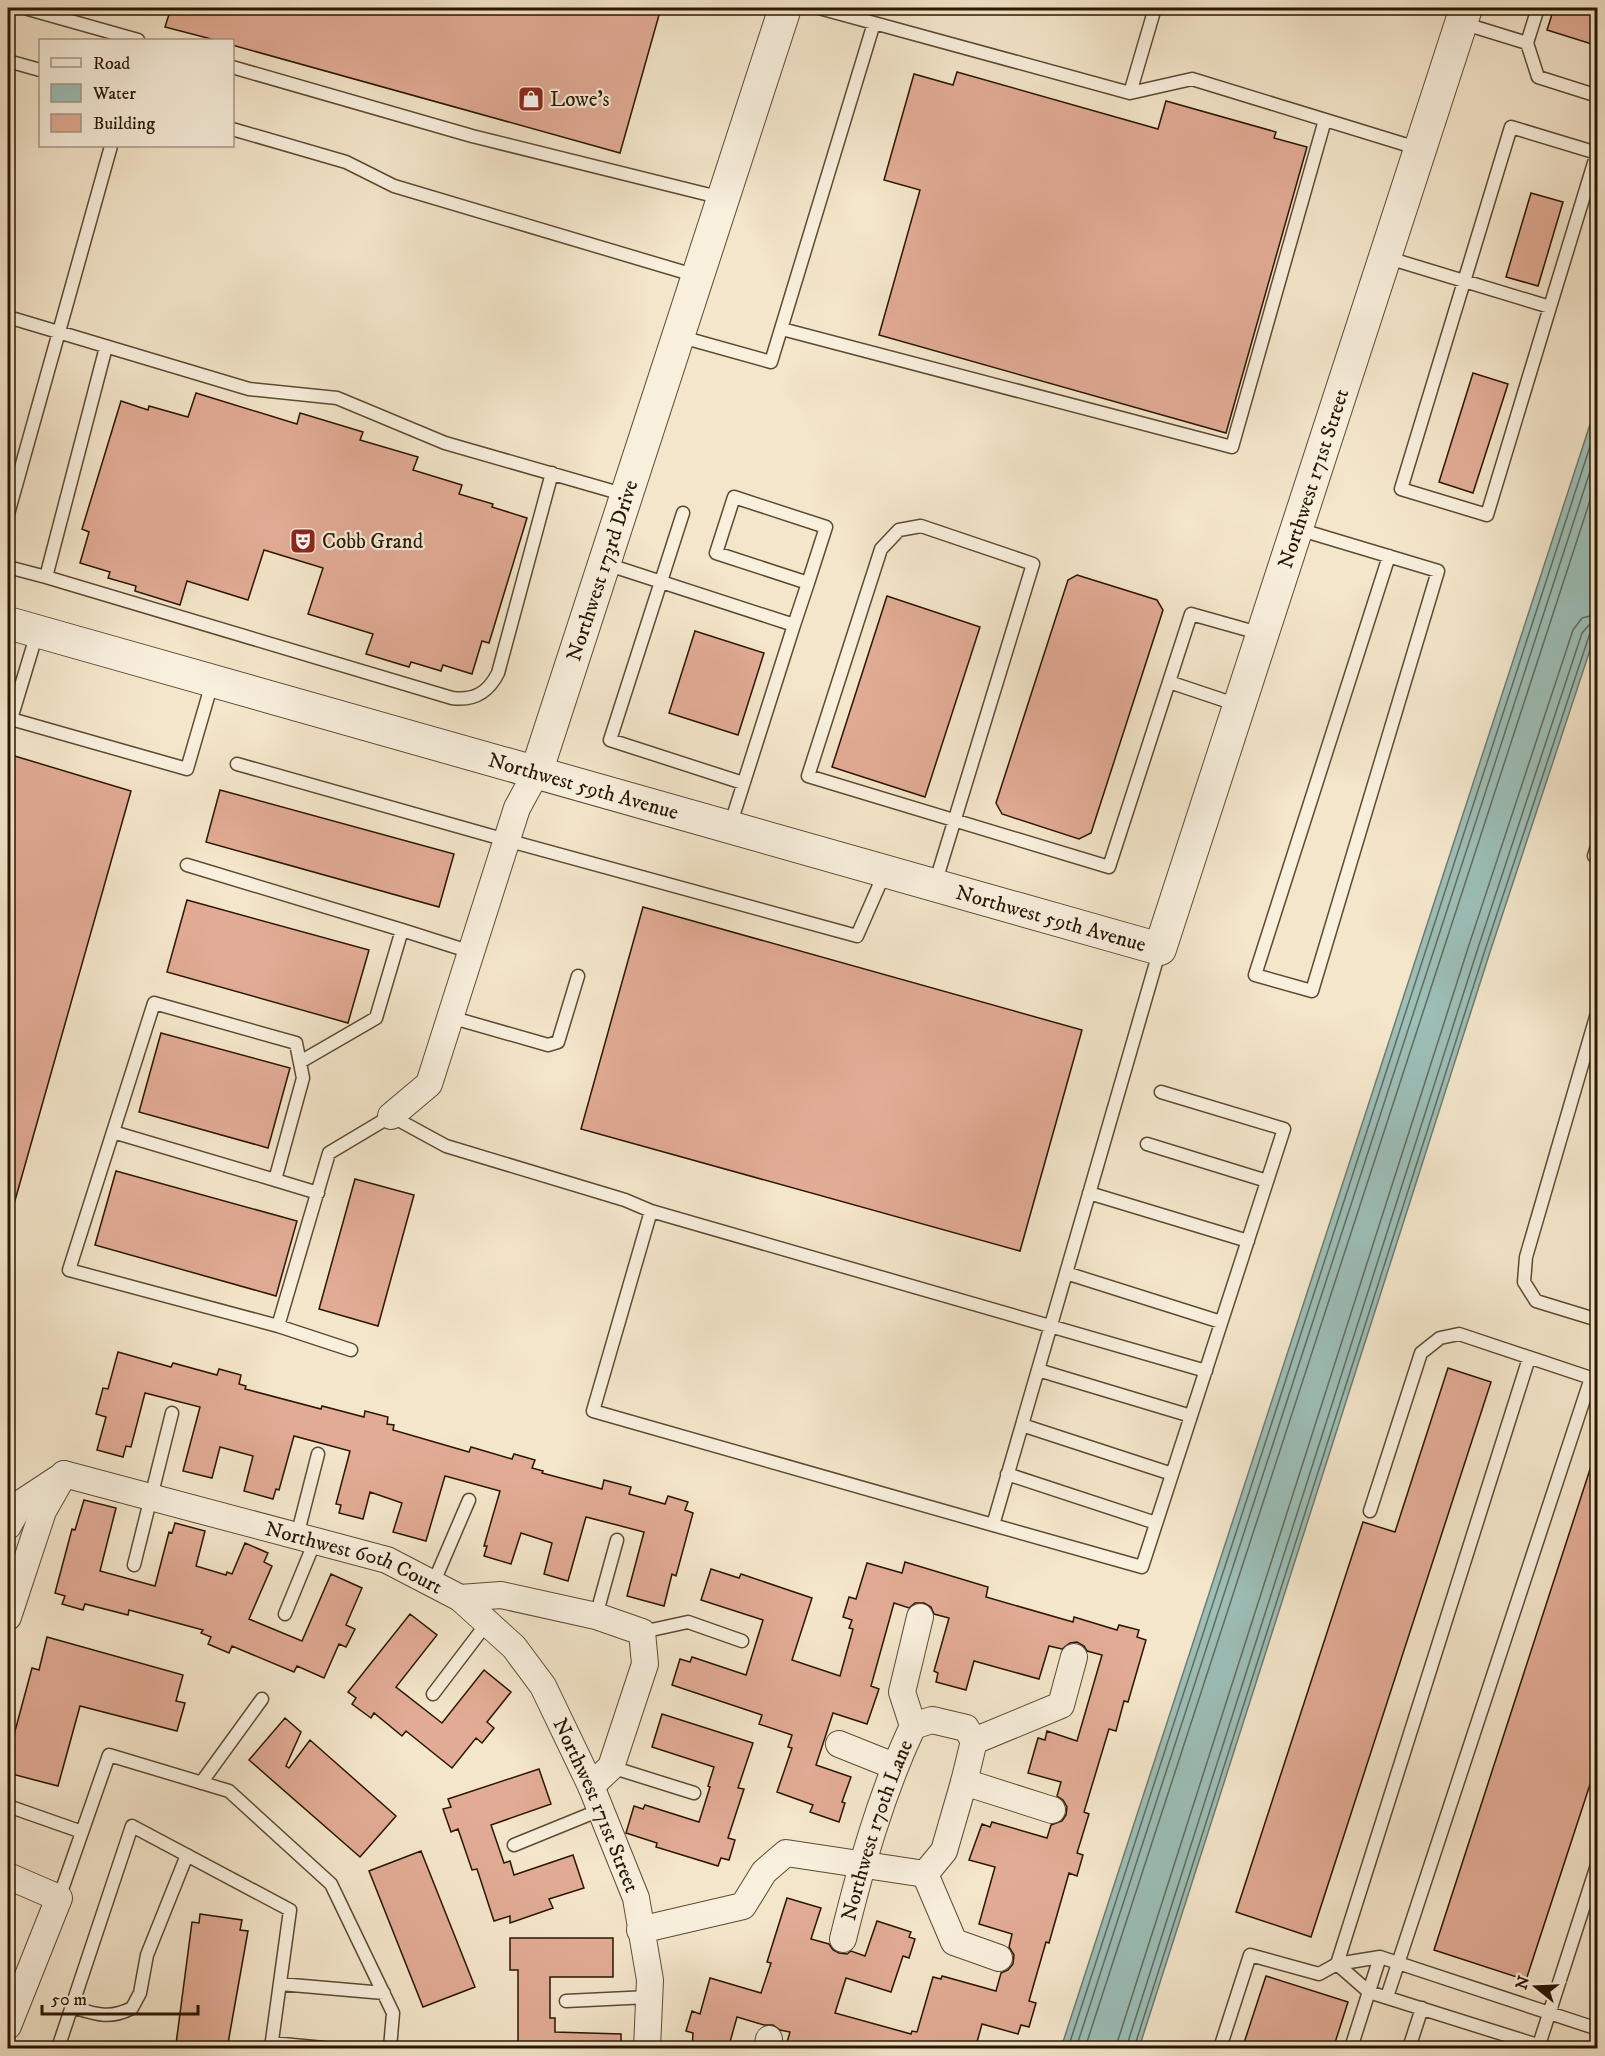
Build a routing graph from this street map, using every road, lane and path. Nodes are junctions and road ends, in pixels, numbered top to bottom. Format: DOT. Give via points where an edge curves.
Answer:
graph roads {
  1 [pos="28,8"];
  2 [pos="785,8"];
  3 [pos="819,8"];
  4 [pos="1155,8"];
  5 [pos="1538,8"];
  6 [pos="1463,15"];
  7 [pos="874,23"];
  8 [pos="134,39"];
  9 [pos="1527,43"];
  10 [pos="8,61"];
  11 [pos="234,68"];
  12 [pos="39,70"];
  13 [pos="1130,93"];
  14 [pos="1598,96"];
  15 [pos="1325,120"];
  16 [pos="234,130"];
  17 [pos="111,147"];
  18 [pos="1420,149"];
  19 [pos="723,199"];
  20 [pos="1385,256"];
  21 [pos="698,276"];
  22 [pos="1464,281"];
  23 [pos="1550,307"];
  24 [pos="8,316"];
  25 [pos="782,329"];
  26 [pos="58,333"];
  27 [pos="678,336"];
  28 [pos="106,347"];
  29 [pos="552,474"];
  30 [pos="626,495"];
  31 [pos="683,513"];
  32 [pos="8,514"];
  33 [pos="1296,528"];
  34 [pos="1389,556"];
  35 [pos="604,564"];
  36 [pos="8,567"];
  37 [pos="46,577"];
  38 [pos="661,582"];
  39 [pos="808,582"];
  40 [pos="8,623"];
  41 [pos="794,625"];
  42 [pos="37,632"];
  43 [pos="1262,634"];
  44 [pos="212,681"];
  45 [pos="1169,682"];
  46 [pos="1239,706"];
  47 [pos="237,764"];
  48 [pos="536,773"];
  49 [pos="743,783"];
  50 [pos="954,820"];
  51 [pos="729,827"];
  52 [pos="507,840"];
  53 [pos="1598,843"];
  54 [pos="1598,857"];
  55 [pos="187,865"];
  56 [pos="886,871"];
  57 [pos="935,885"];
  58 [pos="402,930"];
  59 [pos="1160,949"];
  60 [pos="471,952"];
  61 [pos="578,976"];
  62 [pos="1598,1010"];
  63 [pos="450,1017"];
  64 [pos="300,1062"];
  65 [pos="1161,1092"];
  66 [pos="391,1116"];
  67 [pos="113,1132"];
  68 [pos="1147,1144"];
  69 [pos="275,1180"];
  70 [pos="1267,1181"];
  71 [pos="318,1193"];
  72 [pos="1089,1193"];
  73 [pos="651,1210"];
  74 [pos="1248,1241"];
  75 [pos="1066,1272"];
  76 [pos="1598,1320"];
  77 [pos="1221,1322"];
  78 [pos="278,1326"];
  79 [pos="1050,1326"];
  80 [pos="351,1350"];
  81 [pos="1529,1358"];
  82 [pos="1038,1370"];
  83 [pos="1206,1371"];
  84 [pos="1594,1379"];
  85 [pos="172,1413"];
  86 [pos="1191,1416"];
  87 [pos="1022,1425"];
  88 [pos="318,1454"];
  89 [pos="64,1474"];
  90 [pos="1007,1474"];
  91 [pos="1172,1474"];
  92 [pos="151,1497"];
  93 [pos="469,1500"];
  94 [pos="1370,1511"];
  95 [pos="1156,1523"];
  96 [pos="993,1525"];
  97 [pos="8,1526"];
  98 [pos="306,1539"];
  99 [pos="617,1540"];
  100 [pos="134,1565"];
  101 [pos="433,1584"];
  102 [pos="460,1598"];
  103 [pos="285,1614"];
  104 [pos="596,1616"];
  105 [pos="8,1617"];
  106 [pos="920,1617"];
  107 [pos="487,1623"];
  108 [pos="642,1632"];
  109 [pos="742,1641"];
  110 [pos="1074,1657"];
  111 [pos="434,1694"];
  112 [pos="262,1699"];
  113 [pos="913,1726"];
  114 [pos="974,1741"];
  115 [pos="839,1744"];
  116 [pos="894,1766"];
  117 [pos="611,1767"];
  118 [pos="964,1782"];
  119 [pos="201,1783"];
  120 [pos="591,1786"];
  121 [pos="694,1794"];
  122 [pos="8,1806"];
  123 [pos="600,1810"];
  124 [pos="1052,1810"];
  125 [pos="82,1832"];
  126 [pos="514,1845"];
  127 [pos="187,1855"];
  128 [pos="1598,1862"];
  129 [pos="862,1865"];
  130 [pos="925,1874"];
  131 [pos="8,1876"];
  132 [pos="60,1898"];
  133 [pos="640,1930"];
  134 [pos="843,1940"];
  135 [pos="1380,1957"];
  136 [pos="999,1958"];
  137 [pos="1397,1962"];
  138 [pos="1337,1964"];
  139 [pos="280,1984"];
  140 [pos="1369,1992"];
  141 [pos="384,1993"];
  142 [pos="649,1997"];
  143 [pos="1387,1997"];
  144 [pos="566,2001"];
  145 [pos="72,2007"];
  146 [pos="1422,2008"];
  147 [pos="1549,2012"];
  148 [pos="8,2026"];
  149 [pos="1598,2029"];
  150 [pos="271,2046"];
  151 [pos="1541,2048"];
  152 [pos="58,2049"];
  153 [pos="324,2049"];
  154 [pos="390,2049"];
  155 [pos="647,2049"];
  156 [pos="1220,2049"];
  157 [pos="1351,2049"];
  158 [pos="1409,2049"];
  1 -- 8 [label="lane"];
  2 -- 19 [label="street, Northwest 173rd Drive"];
  3 -- 7 [label="lane"];
  4 -- 13 [label="lane"];
  5 -- 9 [label="lane"];
  6 -- 9 [label="lane"];
  6 -- 18 [label="street, Northwest 171st Street"];
  7 -- 13 [label="lane"];
  7 -- 25 [label="lane"];
  9 -- 14 [label="lane" via="1538,77"];
  10 -- 12 [label="lane"];
  11 -- 19 [label="lane" via="472,136"];
  13 -- 15 [label="lane" via="1192,79"];
  15 -- 18 [label="lane"];
  15 -- 25 [label="lane" via="1233,447"];
  16 -- 21 [label="lane" via="346,162 394,186"];
  17 -- 26 [label="lane"];
  18 -- 20 [label="street, Northwest 171st Street"];
  19 -- 21 [label="street, Northwest 173rd Drive"];
  20 -- 22 [label="lane"];
  20 -- 33 [label="street, Northwest 171st Street"];
  21 -- 27 [label="street, Northwest 173rd Drive"];
  22 -- 23 [label="lane"];
  22 -- 23 [label="lane" via="1511,127 1597,153"];
  22 -- 23 [label="lane" via="1401,489 1487,515"];
  24 -- 26 [label="lane"];
  25 -- 27 [label="lane" via="771,363"];
  26 -- 28 [label="lane"];
  26 -- 32 [label="lane"];
  27 -- 30 [label="street, Northwest 173rd Drive"];
  28 -- 29 [label="lane" via="249,389 337,398 445,443"];
  28 -- 37 [label="lane"];
  29 -- 30 [label="lane"];
  29 -- 37 [label="lane" via="498,673 493,684 475,698 452,698"];
  30 -- 35 [label="street, Northwest 173rd Drive"];
  31 -- 38 [label="lane"];
  33 -- 34 [label="lane"];
  33 -- 43 [label="street, Northwest 171st Street"];
  34 -- 34 [label="lane" via="1438,571 1312,992 1255,975"];
  35 -- 38 [label="lane"];
  35 -- 48 [label="street, Northwest 173rd Drive"];
  36 -- 37 [label="lane"];
  38 -- 41 [label="lane"];
  38 -- 49 [label="lane" via="610,740"];
  39 -- 39 [label="lane" via="716,553 735,497 826,527"];
  39 -- 41 [label="lane"];
  40 -- 42 [label="street, Northwest 59th Avenue"];
  41 -- 49 [label="lane"];
  42 -- 44 [label="street, Northwest 59th Avenue"];
  42 -- 44 [label="lane" via="11,719 44,729 187,769"];
  43 -- 45 [label="lane" via="1191,614"];
  43 -- 46 [label="street, Northwest 171st Street"];
  44 -- 48 [label="street, Northwest 59th Avenue"];
  45 -- 46 [label="lane"];
  45 -- 50 [label="lane" via="1109,867"];
  46 -- 59 [label="street, Northwest 171st Street"];
  47 -- 52 [label="lane"];
  48 -- 51 [label="street, Northwest 59th Avenue"];
  48 -- 52 [label="street, Northwest 173rd Drive" via="517,808"];
  49 -- 51 [label="lane"];
  50 -- 50 [label="lane" via="807,776 880,549 899,530 921,525 1033,564"];
  50 -- 57 [label="lane"];
  51 -- 56 [label="street, Northwest 59th Avenue"];
  52 -- 56 [label="lane" via="857,936"];
  52 -- 60 [label="street, Northwest 173rd Drive"];
  53 -- 54 [label="lane" via="1594,856"];
  55 -- 58 [label="lane"];
  56 -- 57 [label="street, Northwest 59th Avenue"];
  57 -- 59 [label="street, Northwest 59th Avenue"];
  58 -- 60 [label="lane"];
  58 -- 64 [label="lane" via="376,1018"];
  59 -- 72 [label="lane"];
  60 -- 63 [label="street, Northwest 173rd Drive"];
  61 -- 63 [label="lane" via="558,1042 548,1045"];
  62 -- 76 [label="lane" via="1526,1257 1524,1282 1536,1301"];
  63 -- 66 [label="street, Northwest 173rd Drive" via="429,1084"];
  64 -- 67 [label="lane" via="296,1042 154,1004"];
  64 -- 69 [label="lane" via="303,1078"];
  65 -- 70 [label="lane" via="1284,1129"];
  66 -- 71 [label="lane" via="329,1153"];
  66 -- 73 [label="lane" via="446,1146"];
  67 -- 69 [label="lane"];
  67 -- 78 [label="lane" via="69,1270"];
  68 -- 70 [label="lane"];
  69 -- 71 [label="lane"];
  70 -- 74 [label="lane"];
  71 -- 78 [label="lane"];
  72 -- 74 [label="lane"];
  72 -- 75 [label="lane"];
  73 -- 79 [label="lane"];
  73 -- 96 [label="lane" via="593,1411"];
  74 -- 77 [label="lane"];
  75 -- 77 [label="lane"];
  75 -- 79 [label="lane"];
  77 -- 83 [label="lane"];
  78 -- 80 [label="lane"];
  79 -- 82 [label="lane"];
  79 -- 83 [label="lane"];
  81 -- 84 [label="lane"];
  81 -- 94 [label="lane" via="1459,1334 1440,1338 1421,1353"];
  81 -- 138 [label="lane"];
  82 -- 86 [label="lane"];
  82 -- 87 [label="lane"];
  83 -- 86 [label="lane"];
  84 -- 137 [label="lane"];
  85 -- 92 [label="lane"];
  86 -- 91 [label="lane"];
  87 -- 90 [label="lane"];
  87 -- 91 [label="lane"];
  88 -- 98 [label="lane"];
  89 -- 92 [label="street, Northwest 60th Court"];
  89 -- 97 [label="street" via="21,1503"];
  89 -- 105 [label="street" via="43,1511"];
  90 -- 95 [label="lane"];
  90 -- 96 [label="lane"];
  91 -- 95 [label="lane"];
  92 -- 98 [label="street, Northwest 60th Court"];
  92 -- 100 [label="lane"];
  93 -- 101 [label="lane"];
  95 -- 96 [label="lane" via="1142,1567"];
  98 -- 101 [label="street, Northwest 60th Court" via="387,1560"];
  98 -- 103 [label="lane"];
  99 -- 104 [label="lane"];
  101 -- 102 [label="street, Northwest 60th Court"];
  102 -- 104 [label="street, Northwest 60th Court" via="501,1595"];
  102 -- 107 [label="street, Northwest 171st Street"];
  104 -- 108 [label="street, Northwest 60th Court"];
  106 -- 113 [label="street, Northwest 170th Lane" via="902,1692"];
  107 -- 111 [label="lane"];
  107 -- 120 [label="street, Northwest 171st Street" via="514,1647 543,1686"];
  108 -- 109 [label="lane" via="688,1622"];
  108 -- 117 [label="street" via="645,1664"];
  110 -- 114 [label="street" via="1061,1705"];
  112 -- 119 [label="lane"];
  113 -- 114 [label="street" via="932,1720 954,1725 966,1728"];
  113 -- 116 [label="street, Northwest 170th Lane"];
  114 -- 118 [label="street"];
  115 -- 116 [label="street"];
  116 -- 129 [label="street, Northwest 170th Lane"];
  117 -- 120 [label="street"];
  117 -- 121 [label="lane"];
  118 -- 124 [label="street"];
  118 -- 130 [label="street" via="944,1851"];
  119 -- 125 [label="lane" via="109,1755"];
  119 -- 141 [label="lane" via="229,1791 331,1884"];
  120 -- 123 [label="street, Northwest 171st Street"];
  122 -- 125 [label="lane"];
  123 -- 126 [label="lane"];
  123 -- 133 [label="street, Northwest 171st Street" via="636,1898"];
  125 -- 132 [label="lane"];
  127 -- 139 [label="lane" via="290,1910"];
  127 -- 145 [label="lane" via="147,1955 140,1993 132,2008 112,2016"];
  127 -- 145 [label="lane" via="132,1826"];
  128 -- 147 [label="lane"];
  129 -- 130 [label="street"];
  129 -- 133 [label="street" via="786,1853 764,1872 743,1906"];
  129 -- 134 [label="street, Northwest 170th Lane"];
  130 -- 136 [label="street" via="954,1942"];
  131 -- 132 [label="street"];
  132 -- 148 [label="street"];
  133 -- 142 [label="street, Northwest 171st Street" via="650,1980"];
  135 -- 137 [label="lane"];
  135 -- 138 [label="lane"];
  135 -- 140 [label="lane"];
  137 -- 143 [label="lane"];
  137 -- 147 [label="lane"];
  138 -- 140 [label="lane"];
  138 -- 156 [label="lane" via="1319,1974 1250,1955"];
  139 -- 141 [label="lane"];
  139 -- 150 [label="lane"];
  140 -- 143 [label="lane"];
  140 -- 157 [label="lane"];
  141 -- 154 [label="lane" via="393,2013"];
  142 -- 144 [label="lane"];
  142 -- 155 [label="street, Northwest 171st Street"];
  143 -- 146 [label="lane"];
  145 -- 152 [label="lane"];
  146 -- 151 [label="lane"];
  146 -- 158 [label="lane"];
  147 -- 149 [label="lane"];
  147 -- 151 [label="lane"];
  150 -- 153 [label="lane"];
}
